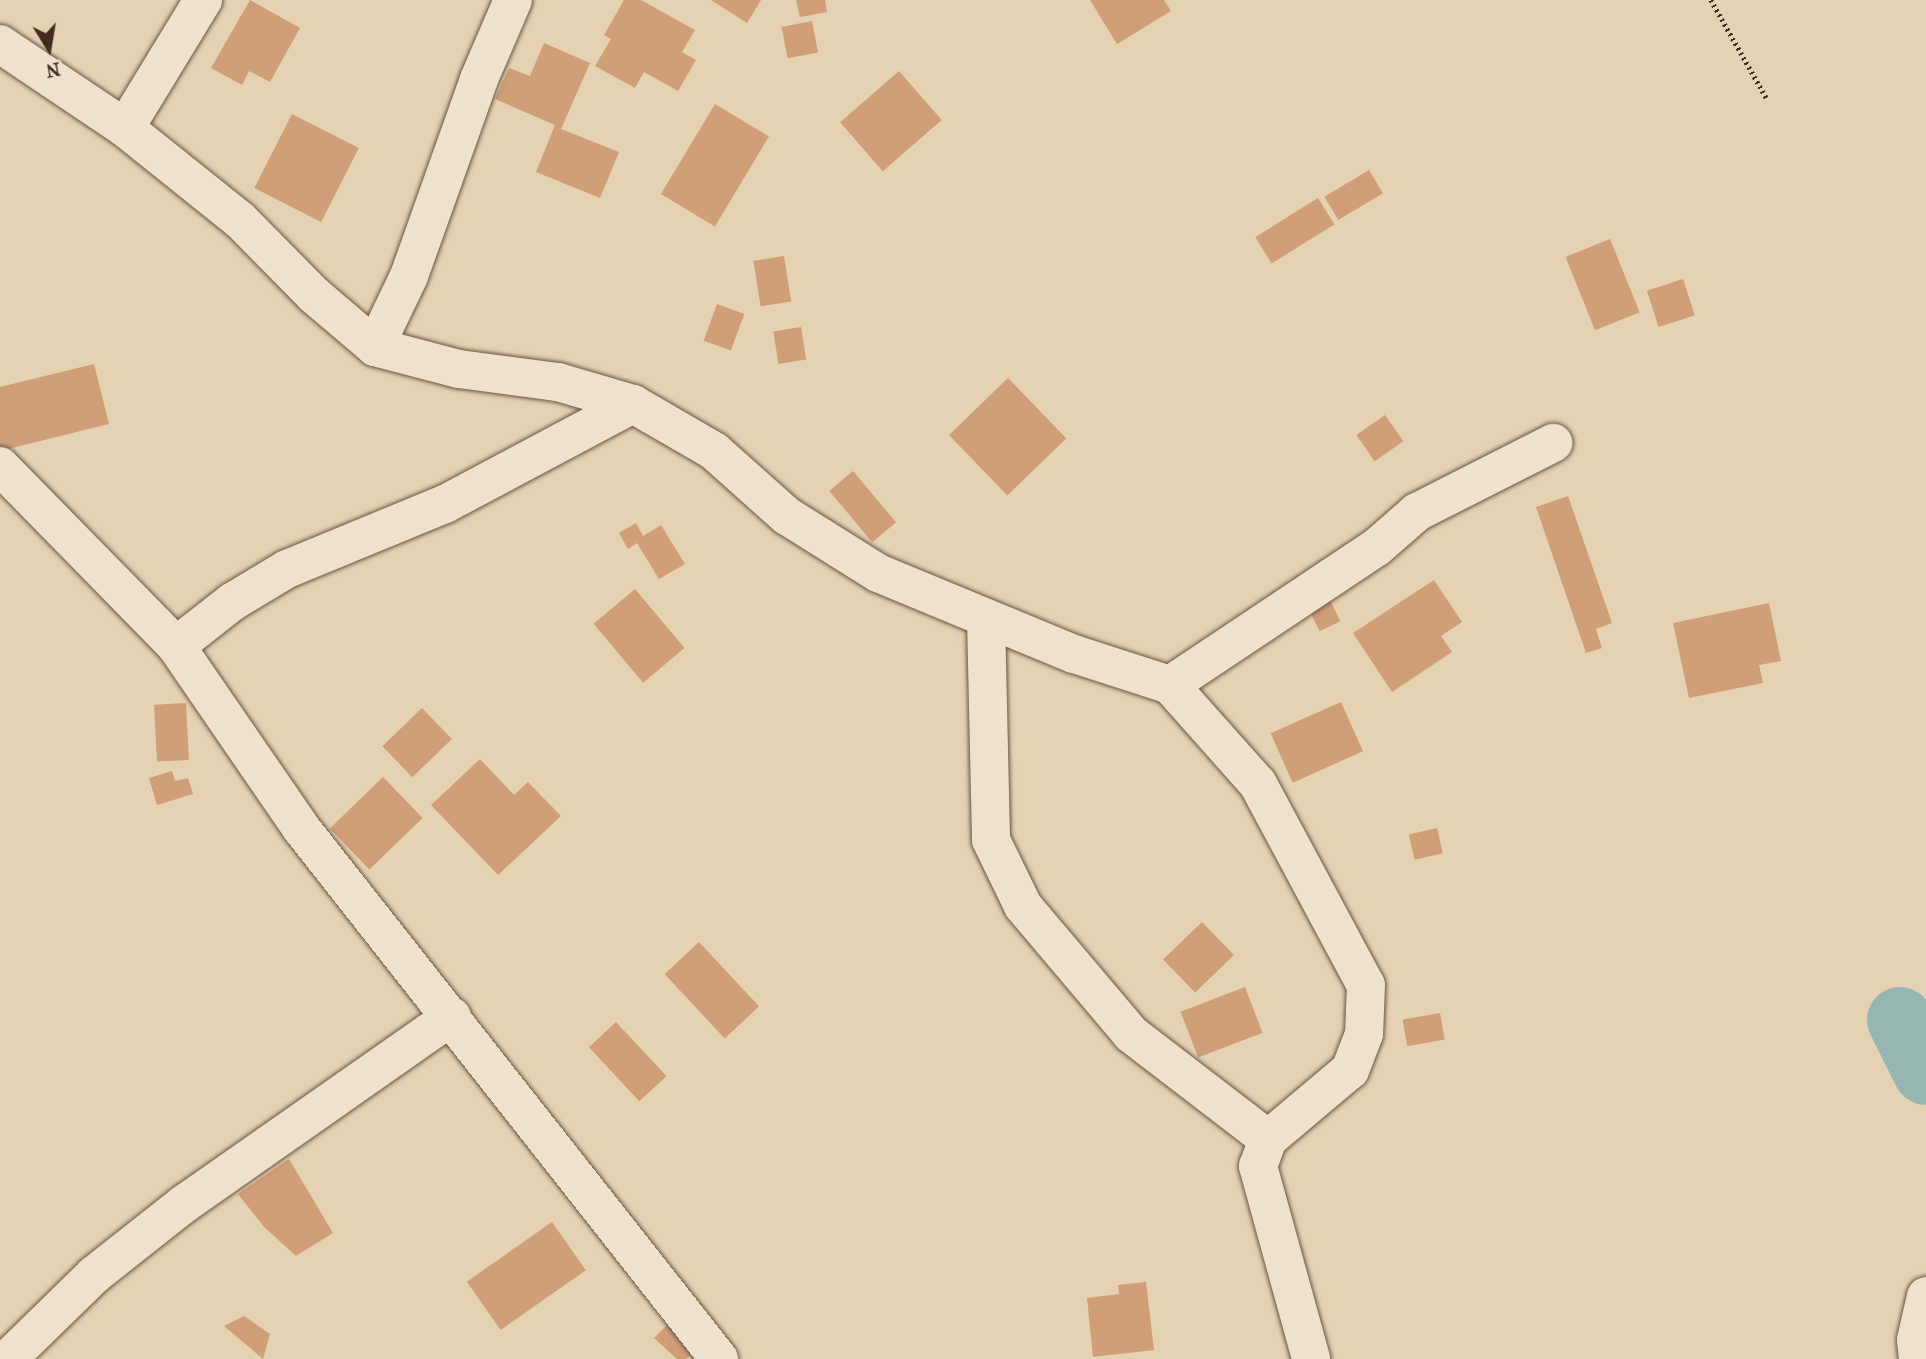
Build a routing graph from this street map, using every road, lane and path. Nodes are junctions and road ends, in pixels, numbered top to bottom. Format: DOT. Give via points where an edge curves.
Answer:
graph roads {
  1 [pos="203,0"];
  2 [pos="513,0"];
  3 [pos="1711,0"];
  4 [pos="0,44"];
  5 [pos="1767,99"];
  6 [pos="125,128"];
  7 [pos="375,347"];
  8 [pos="633,404"];
  9 [pos="1553,443"];
  10 [pos="0,466"];
  11 [pos="986,618"];
  12 [pos="176,646"];
  13 [pos="1170,685"];
  14 [pos="452,1016"];
  15 [pos="1268,1139"];
  16 [pos="1926,1296"];
  17 [pos="8,1359"];
  18 [pos="719,1359"];
  19 [pos="1311,1359"];
  20 [pos="1918,1359"];
  1 -- 6 [label="street"];
  2 -- 7 [label="street" via="479,79 409,276"];
  3 -- 5 [label="path"];
  4 -- 6 [label="street"];
  6 -- 7 [label="street" via="240,220 314,295"];
  7 -- 8 [label="street" via="459,369 558,382"];
  8 -- 11 [label="street" via="714,451 787,516 878,573"];
  8 -- 12 [label="street" via="496,480 287,569 232,602"];
  9 -- 13 [label="street" via="1417,512 1377,547"];
  10 -- 12 [label="street"];
  11 -- 13 [label="street"];
  11 -- 15 [label="street" via="991,840 1023,906 1130,1034"];
  12 -- 14 [label="street" via="301,828"];
  13 -- 15 [label="street" via="1258,784 1366,985 1364,1034 1350,1070"];
  14 -- 17 [label="street" via="184,1204 94,1275"];
  14 -- 18 [label="street"];
  15 -- 19 [label="street" via="1258,1167"];
  16 -- 20 [label="street" via="1916,1339"];
}
